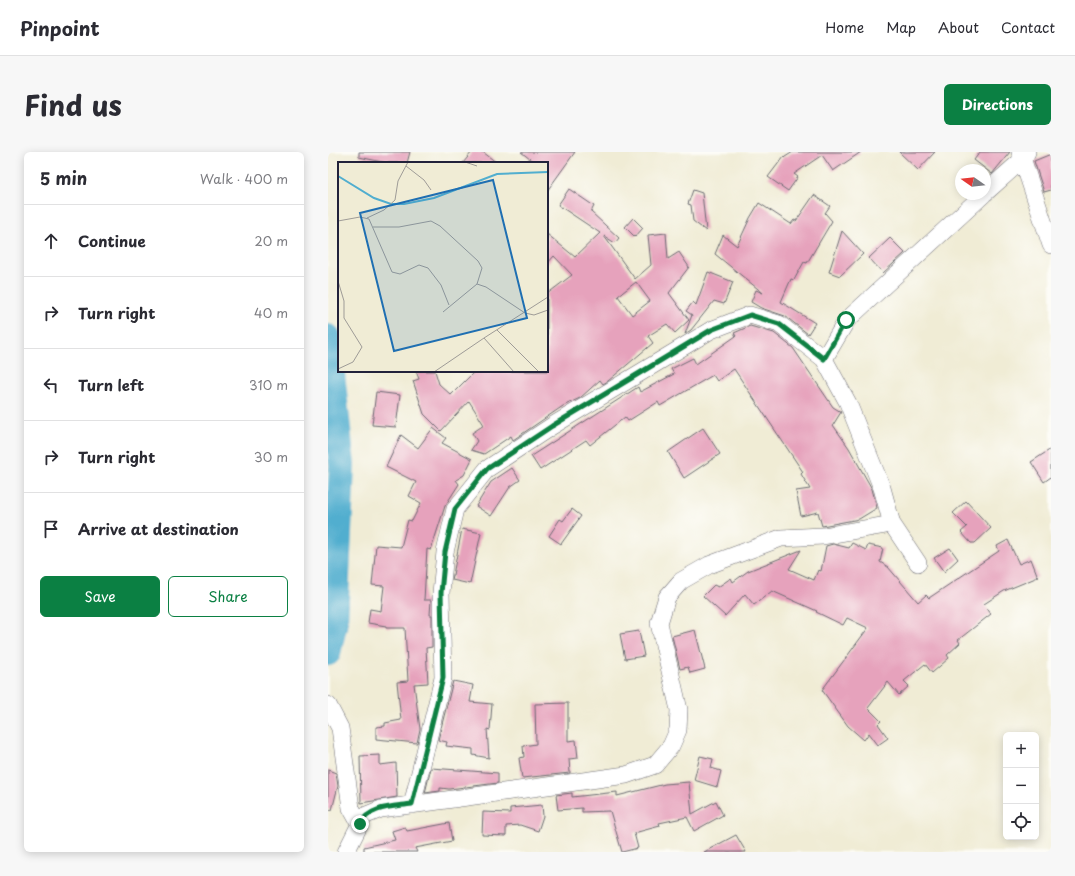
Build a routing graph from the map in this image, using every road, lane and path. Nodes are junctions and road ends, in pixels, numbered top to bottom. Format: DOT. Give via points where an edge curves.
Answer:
graph roads {
  1 [pos="1023,154"];
  2 [pos="991,186"];
  3 [pos="976,200"];
  4 [pos="1051,245"];
  5 [pos="824,359"];
  6 [pos="892,524"];
  7 [pos="918,563"];
  8 [pos="328,705"];
  9 [pos="412,804"];
  10 [pos="360,824"];
  11 [pos="346,852"];
  1 -- 2 [label="street"];
  1 -- 4 [label="street"];
  3 -- 5 [label="street" via="846,320"];
  5 -- 6 [label="street" via="848,403 882,488"];
  5 -- 9 [label="street" via="779,324 750,315 711,330 552,426 487,469 455,509 445,552 441,593 443,678"];
  6 -- 7 [label="street"];
  6 -- 9 [label="street" via="823,536 781,538 709,565 681,581 667,597 659,623 679,710 678,730 671,746 655,765 626,775"];
  8 -- 10 [label="street" via="340,728 351,808"];
  9 -- 10 [label="street" via="381,809 364,816"];
  10 -- 11 [label="street"];
}
